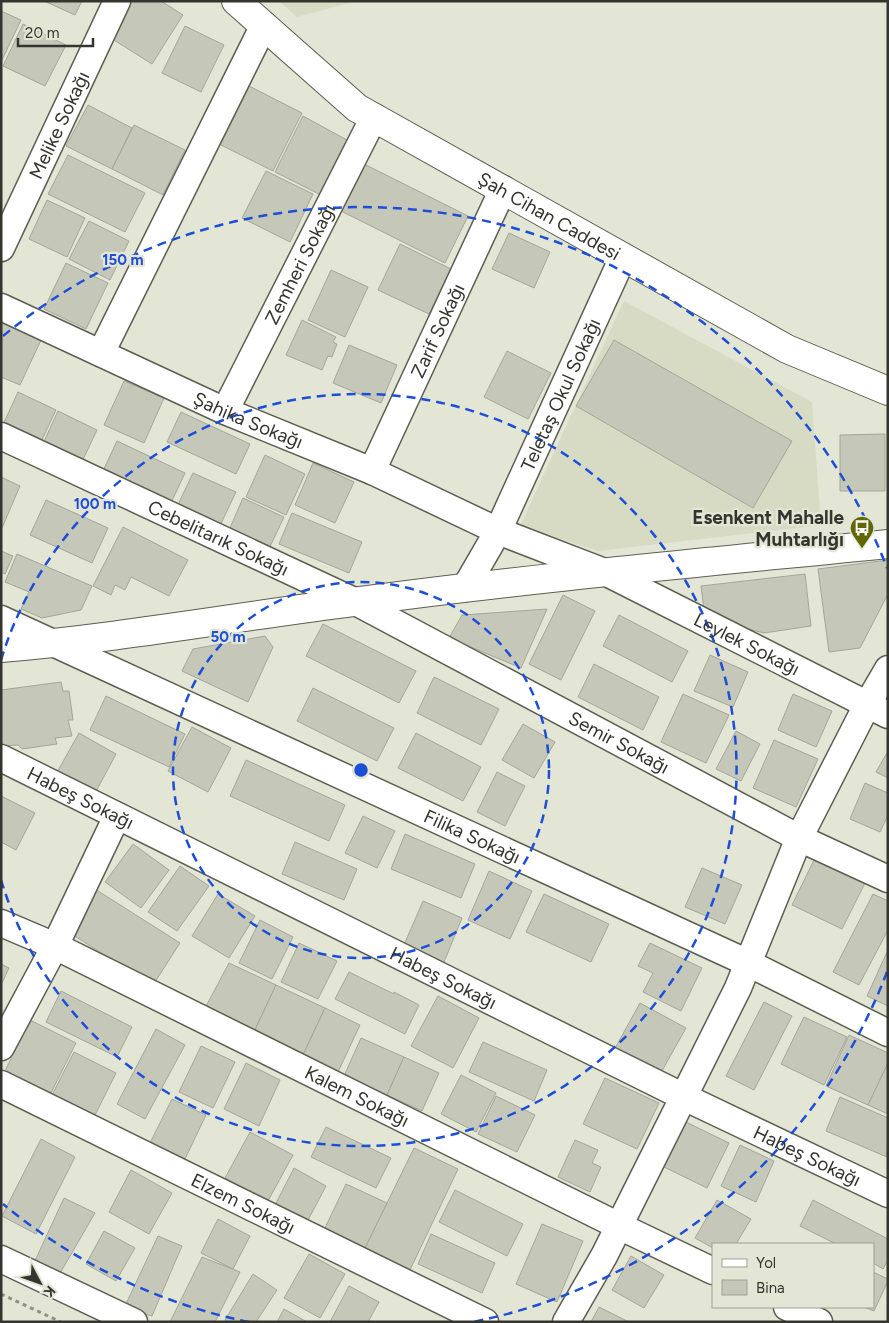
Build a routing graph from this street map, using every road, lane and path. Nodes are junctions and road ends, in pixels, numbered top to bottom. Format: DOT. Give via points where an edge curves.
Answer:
graph roads {
  1 [pos="117,1"];
  2 [pos="236,1"];
  3 [pos="264,25"];
  4 [pos="374,117"];
  5 [pos="502,189"];
  6 [pos="1,248"];
  7 [pos="623,257"];
  8 [pos="1,307"];
  9 [pos="101,353"];
  10 [pos="888,391"];
  11 [pos="226,411"];
  12 [pos="1,436"];
  13 [pos="372,472"];
  14 [pos="498,531"];
  15 [pos="888,544"];
  16 [pos="607,573"];
  17 [pos="465,588"];
  18 [pos="354,602"];
  19 [pos="1,618"];
  20 [pos="54,644"];
  21 [pos="1,648"];
  22 [pos="888,669"];
  23 [pos="878,710"];
  24 [pos="1,758"];
  25 [pos="117,816"];
  26 [pos="799,838"];
  27 [pos="888,879"];
  28 [pos="1,923"];
  29 [pos="55,946"];
  30 [pos="748,963"];
  31 [pos="888,1033"];
  32 [pos="1,1047"];
  33 [pos="1,1084"];
  34 [pos="684,1096"];
  35 [pos="888,1194"];
  36 [pos="619,1226"];
  37 [pos="1,1259"];
  38 [pos="712,1271"];
  39 [pos="1,1294"];
  40 [pos="789,1308"];
  41 [pos="61,1322"];
  42 [pos="134,1322"];
  43 [pos="485,1322"];
  44 [pos="566,1322"];
  45 [pos="819,1322"];
  1 -- 6 [label="street, Melike Sokağı"];
  2 -- 3 [label="main road, Şah Cihan Caddesi"];
  3 -- 4 [label="main road, Şah Cihan Caddesi" via="357,108"];
  3 -- 9 [label="street"];
  4 -- 5 [label="main road, Şah Cihan Caddesi"];
  4 -- 11 [label="street, Zemheri Sokağı"];
  5 -- 7 [label="main road, Şah Cihan Caddesi"];
  5 -- 13 [label="street, Zarif Sokağı"];
  7 -- 10 [label="main road, Şah Cihan Caddesi" via="788,349"];
  7 -- 14 [label="street, Teletaş Okul Sokağı"];
  8 -- 9 [label="street, Şahika Sokağı"];
  9 -- 11 [label="street, Şahika Sokağı"];
  11 -- 13 [label="street, Şahika Sokağı"];
  12 -- 18 [label="street, Cebelitarık Sokağı"];
  13 -- 14 [label="street, Şahika Sokağı"];
  14 -- 16 [label="street, Leylek Sokağı"];
  14 -- 17 [label="street, Teletaş Okul Sokağı"];
  15 -- 16 [label="main road"];
  16 -- 17 [label="main road"];
  16 -- 23 [label="street, Leylek Sokağı"];
  17 -- 18 [label="main road"];
  18 -- 20 [label="main road"];
  18 -- 26 [label="street, Semir Sokağı"];
  19 -- 20 [label="street, Filika Sokağı"];
  20 -- 21 [label="main road"];
  20 -- 30 [label="street, Filika Sokağı"];
  22 -- 23 [label="street"];
  23 -- 26 [label="street"];
  24 -- 25 [label="street, Habeş Sokağı"];
  25 -- 29 [label="street"];
  25 -- 34 [label="street, Habeş Sokağı"];
  26 -- 27 [label="street, Semir Sokağı"];
  26 -- 30 [label="street"];
  28 -- 29 [label="street, Kalem Sokağı"];
  29 -- 32 [label="street"];
  29 -- 36 [label="street, Kalem Sokağı"];
  30 -- 31 [label="street, Filika Sokağı"];
  30 -- 34 [label="street"];
  33 -- 43 [label="street, Elzem Sokağı"];
  34 -- 35 [label="street, Habeş Sokağı"];
  34 -- 36 [label="street"];
  36 -- 38 [label="street, Kalem Sokağı"];
  36 -- 44 [label="street"];
  37 -- 42 [label="street"];
  39 -- 41 [label="path"];
  40 -- 45 [label="street"];
}
